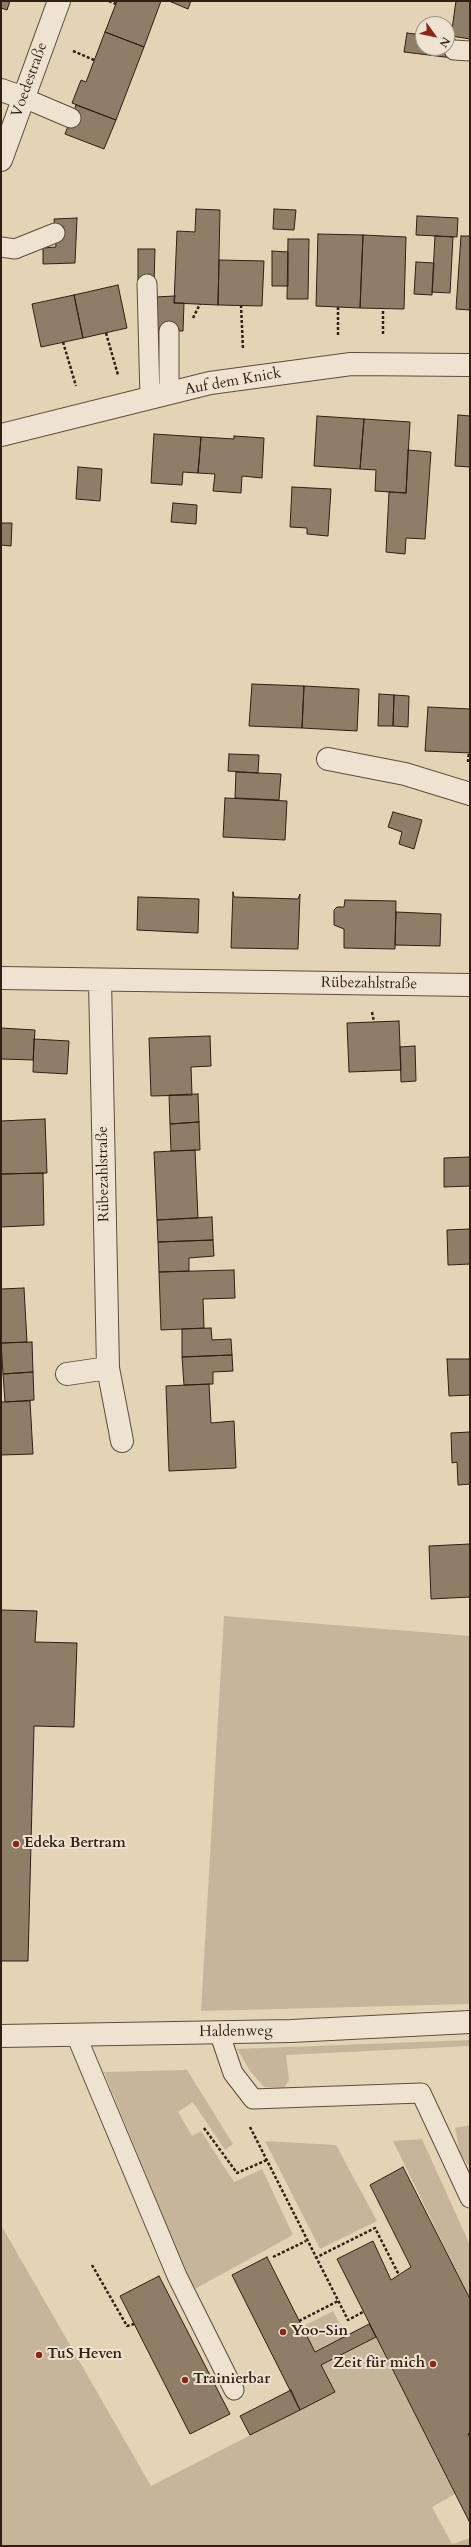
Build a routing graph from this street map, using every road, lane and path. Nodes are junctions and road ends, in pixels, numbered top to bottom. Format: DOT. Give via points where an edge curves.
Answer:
graph roads {
  1 [pos="59,1"];
  2 [pos="109,1"];
  3 [pos="116,4"];
  4 [pos="1,90"];
  5 [pos="24,98"];
  6 [pos="71,118"];
  7 [pos="1,157"];
  8 [pos="55,233"];
  9 [pos="1,247"];
  10 [pos="147,284"];
  11 [pos="241,305"];
  12 [pos="169,331"];
  13 [pos="106,333"];
  14 [pos="63,342"];
  15 [pos="470,365"];
  16 [pos="245,378"];
  17 [pos="160,396"];
  18 [pos="126,404"];
  19 [pos="84,414"];
  20 [pos="1,436"];
  21 [pos="328,759"];
  22 [pos="470,794"];
  23 [pos="1,978"];
  24 [pos="100,980"];
  25 [pos="470,985"];
  26 [pos="108,1368"];
  27 [pos="67,1374"];
  28 [pos="122,1441"];
  29 [pos="470,2022"];
  30 [pos="219,2032"];
  31 [pos="76,2035"];
  32 [pos="1,2036"];
  33 [pos="252,2099"];
  34 [pos="204,2128"];
  35 [pos="267,2160"];
  36 [pos="470,2198"];
  37 [pos="306,2241"];
  38 [pos="274,2257"];
  39 [pos="315,2258"];
  40 [pos="92,2265"];
  41 [pos="399,2275"];
  42 [pos="338,2301"];
  43 [pos="363,2312"];
  44 [pos="299,2321"];
  45 [pos="134,2324"];
  46 [pos="234,2390"];
  1 -- 5 [label="street, Voedestraße"];
  2 -- 3 [label="path"];
  4 -- 5 [label="street"];
  5 -- 6 [label="lane"];
  5 -- 7 [label="street, Voedestraße"];
  8 -- 9 [label="lane" via="15,249"];
  10 -- 17 [label="lane"];
  11 -- 16 [label="path"];
  12 -- 17 [label="lane"];
  13 -- 18 [label="path"];
  14 -- 19 [label="path"];
  15 -- 16 [label="street, Auf dem Knick" via="351,364"];
  16 -- 17 [label="street, Auf dem Knick" via="210,383"];
  17 -- 18 [label="street, Auf dem Knick"];
  18 -- 19 [label="street, Auf dem Knick"];
  19 -- 20 [label="street, Auf dem Knick"];
  21 -- 22 [label="street" via="405,774"];
  23 -- 24 [label="street, Rübezahlstraße"];
  24 -- 25 [label="street, Rübezahlstraße"];
  24 -- 26 [label="street, Rübezahlstraße"];
  26 -- 27 [label="street"];
  26 -- 28 [label="street, Rübezahlstraße"];
  29 -- 30 [label="street, Haldenweg"];
  30 -- 31 [label="street, Haldenweg"];
  30 -- 33 [label="lane" via="233,2073"];
  31 -- 32 [label="street, Haldenweg"];
  31 -- 46 [label="lane" via="177,2276"];
  33 -- 35 [label="path" via="250,2126"];
  33 -- 36 [label="lane" via="422,2093"];
  34 -- 35 [label="path" via="237,2173"];
  35 -- 37 [label="path"];
  37 -- 38 [label="path"];
  37 -- 39 [label="path"];
  39 -- 41 [label="path" via="375,2228"];
  39 -- 42 [label="path"];
  40 -- 45 [label="path" via="127,2326"];
  42 -- 43 [label="path" via="348,2320"];
  42 -- 44 [label="path"];
}
